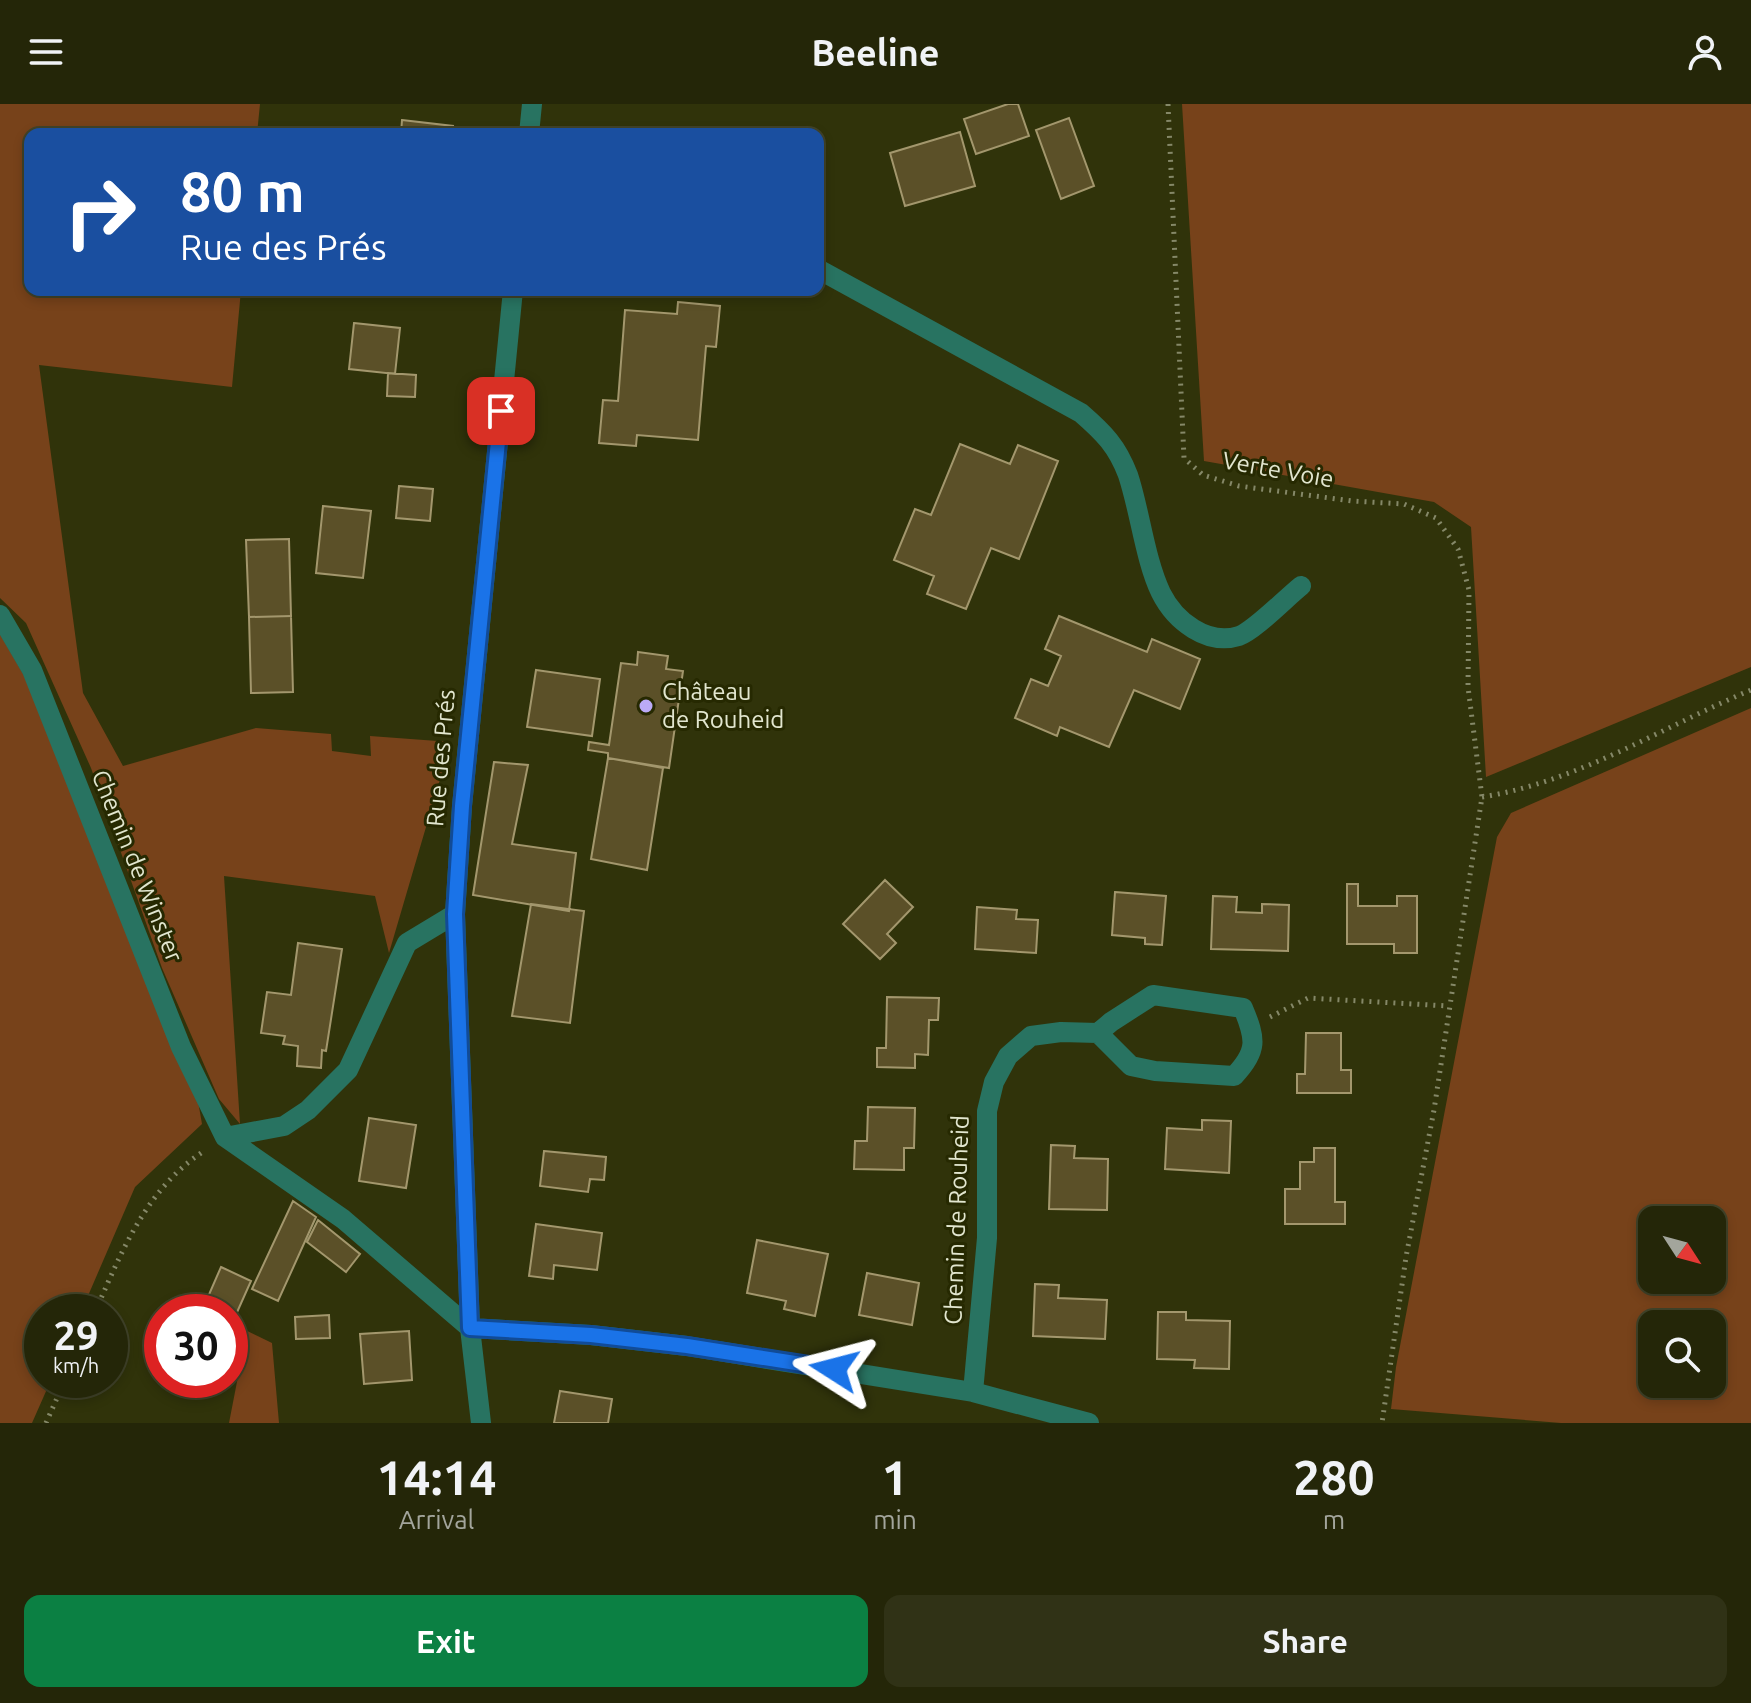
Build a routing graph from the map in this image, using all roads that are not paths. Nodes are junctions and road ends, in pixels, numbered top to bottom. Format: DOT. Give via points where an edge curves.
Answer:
graph roads {
  1 [pos="532,104"];
  2 [pos="530,128"];
  3 [pos="824,272"];
  4 [pos="512,296"];
  5 [pos="1301,586"];
  6 [pos="0,615"];
  7 [pos="455,914"];
  8 [pos="1098,1033"];
  9 [pos="225,1137"];
  10 [pos="470,1328"];
  11 [pos="973,1392"];
  12 [pos="481,1423"];
  13 [pos="1089,1423"];
  1 -- 2 [label="street"];
  3 -- 5 [label="street" via="1081,413 1111,439 1127,474 1160,591 1197,632 1220,639 1242,635"];
  4 -- 7 [label="street, Rue des Prés"];
  6 -- 9 [label="street, Chemin de Winster" via="32,670 181,1047"];
  7 -- 9 [label="street" via="407,943 348,1070 308,1110 284,1126"];
  7 -- 10 [label="street, Rue des Prés"];
  8 -- 8 [label="street" via="1153,995 1243,1008 1253,1048 1234,1076 1155,1071 1131,1066"];
  8 -- 11 [label="street, Chemin de Rouheid" via="1031,1036 1008,1056 994,1082 987,1111 987,1238"];
  9 -- 10 [label="street" via="343,1219"];
  10 -- 11 [label="street" via="687,1346"];
  10 -- 12 [label="street, Rue des Prés"];
  11 -- 13 [label="street"];
}
